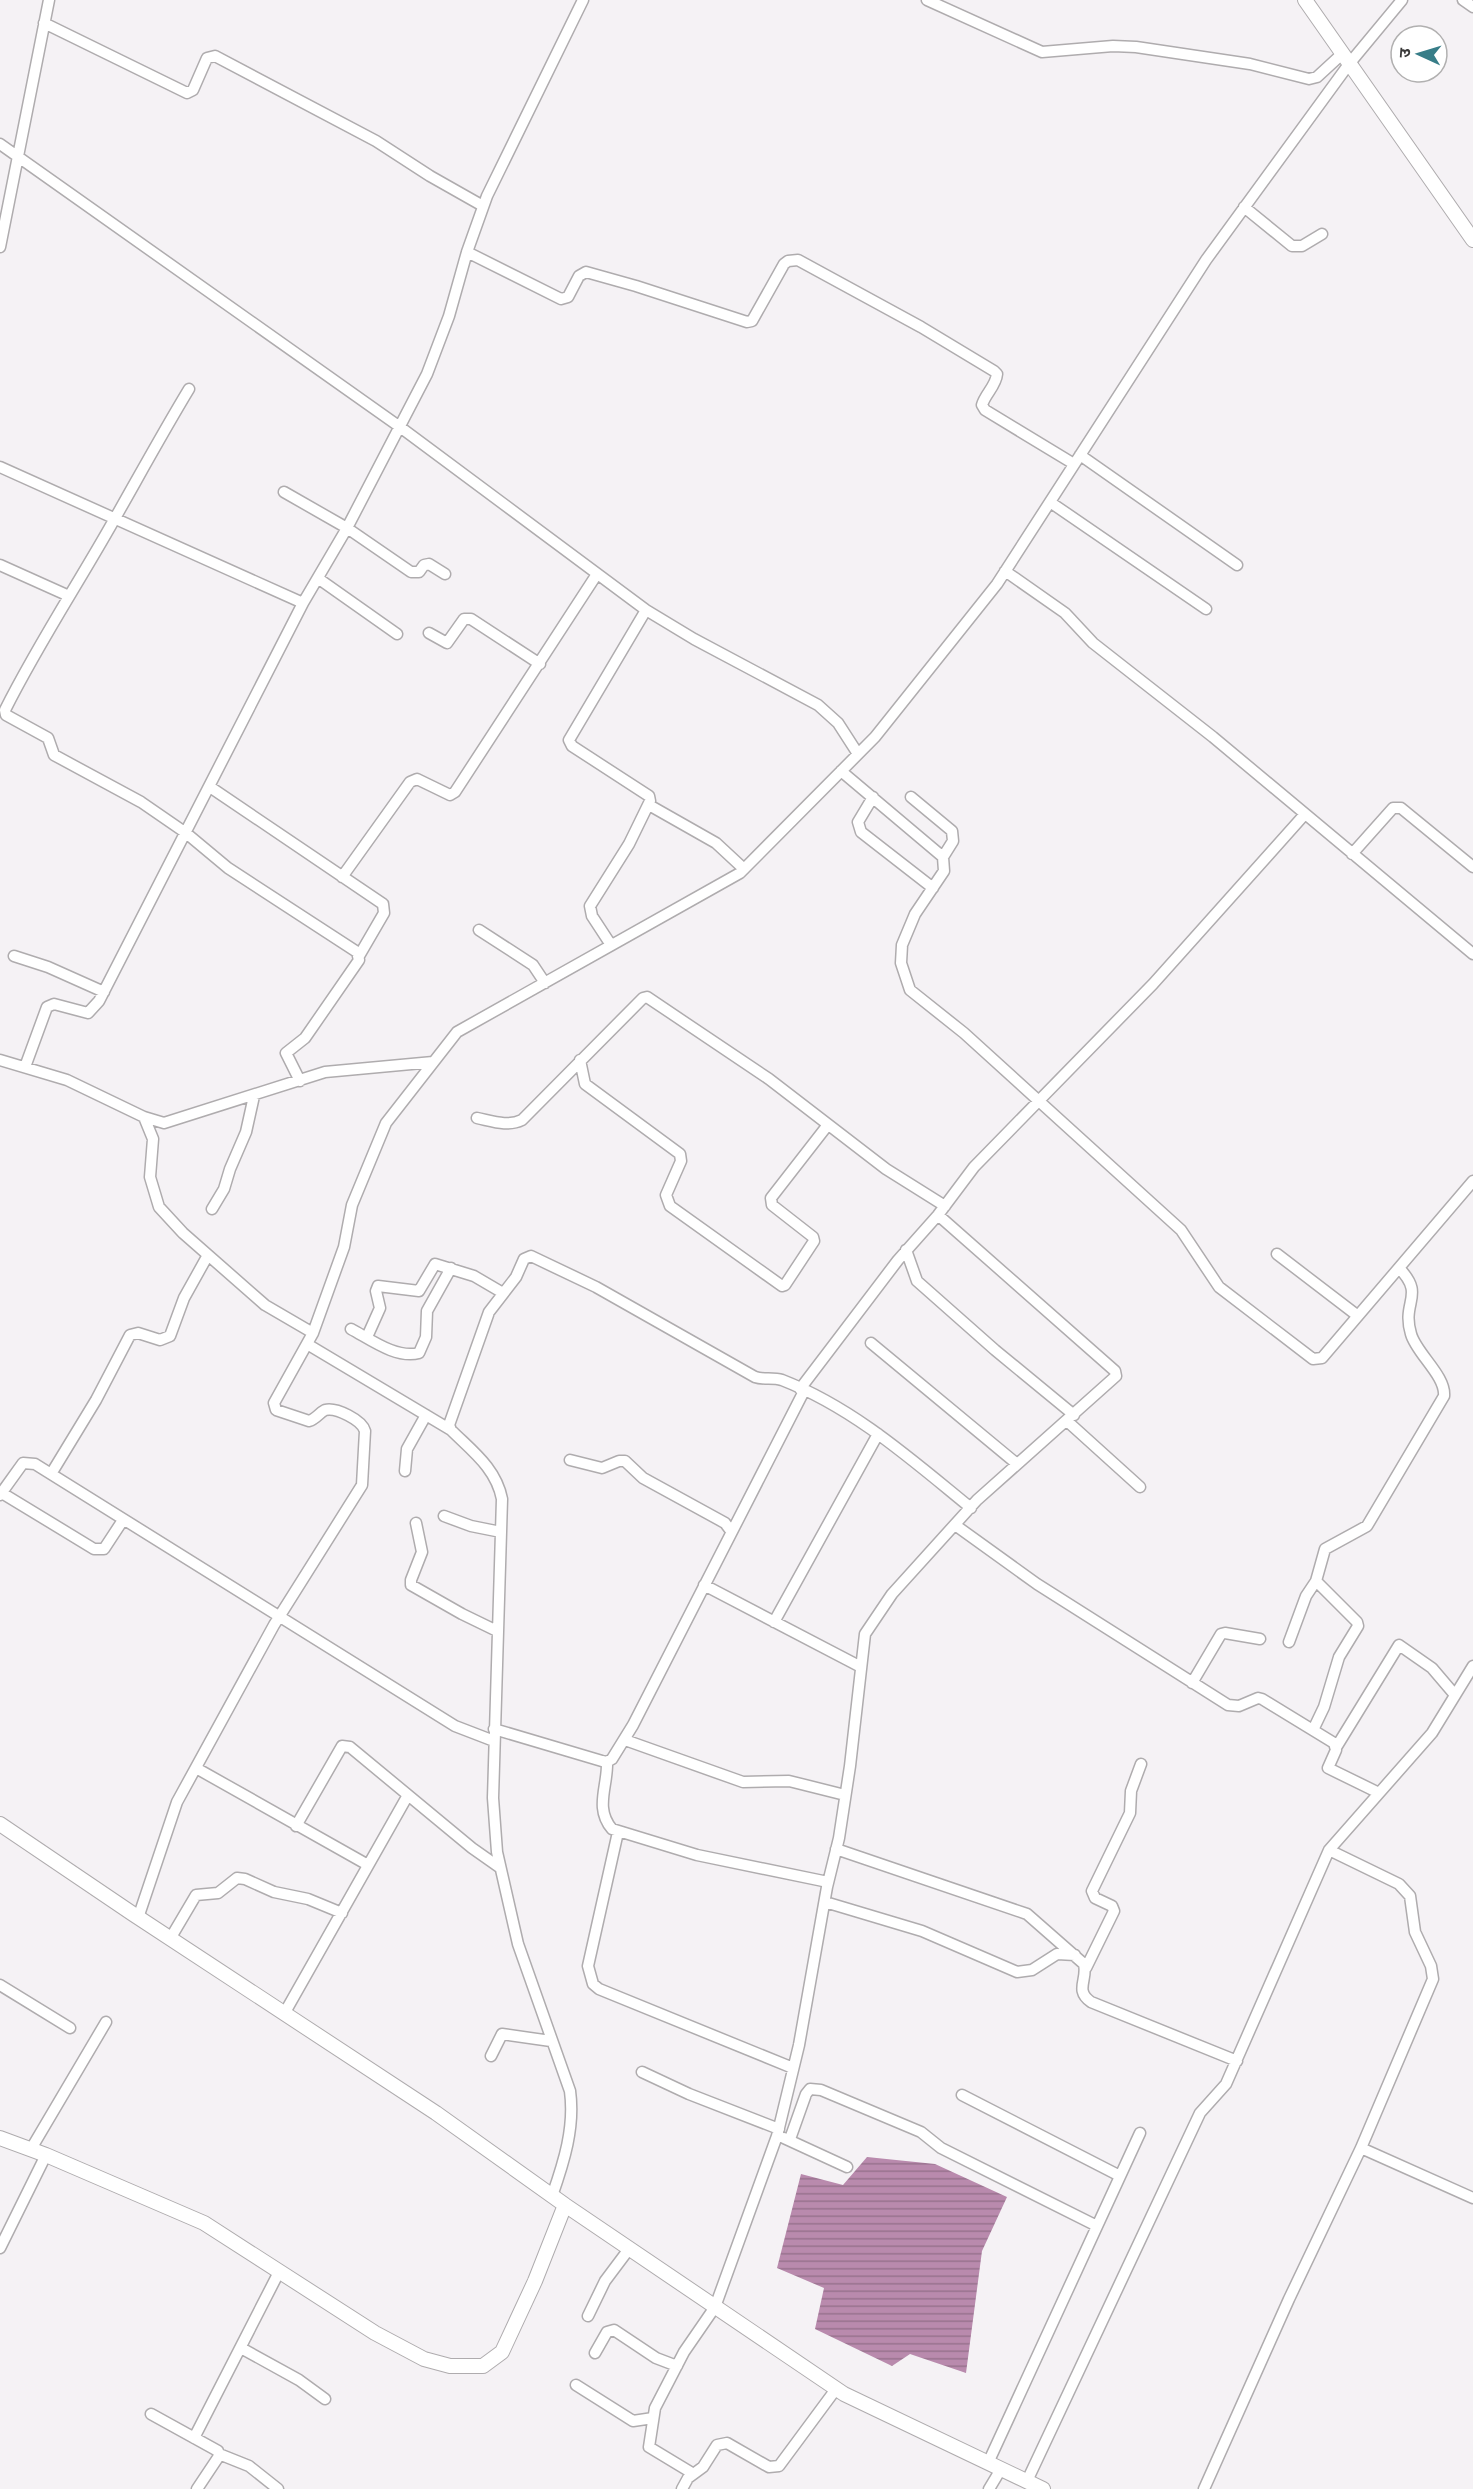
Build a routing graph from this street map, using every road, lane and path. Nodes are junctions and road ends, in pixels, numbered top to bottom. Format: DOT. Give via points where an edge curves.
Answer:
graph roads {
  1 [pos="49,0"];
  2 [pos="583,0"];
  3 [pos="927,0"];
  4 [pos="1305,0"];
  5 [pos="1402,0"];
  6 [pos="1463,0"];
  7 [pos="1473,7"];
  8 [pos="44,23"];
  9 [pos="1346,59"];
  10 [pos="0,144"];
  11 [pos="16,157"];
  12 [pos="483,206"];
  13 [pos="1244,207"];
  14 [pos="3,209"];
  15 [pos="1322,234"];
  16 [pos="1473,240"];
  17 [pos="0,247"];
  18 [pos="467,252"];
  19 [pos="189,389"];
  20 [pos="400,427"];
  21 [pos="1077,460"];
  22 [pos="0,468"];
  23 [pos="284,492"];
  24 [pos="1050,502"];
  25 [pos="114,519"];
  26 [pos="347,528"];
  27 [pos="0,565"];
  28 [pos="1237,565"];
  29 [pos="1005,571"];
  30 [pos="445,574"];
  31 [pos="597,574"];
  32 [pos="319,579"];
  33 [pos="69,596"];
  34 [pos="303,603"];
  35 [pos="1206,609"];
  36 [pos="646,610"];
  37 [pos="429,633"];
  38 [pos="397,634"];
  39 [pos="540,664"];
  40 [pos="858,754"];
  41 [pos="841,771"];
  42 [pos="210,788"];
  43 [pos="911,797"];
  44 [pos="873,798"];
  45 [pos="649,805"];
  46 [pos="1305,814"];
  47 [pos="186,833"];
  48 [pos="1352,854"];
  49 [pos="943,857"];
  50 [pos="1473,867"];
  51 [pos="744,869"];
  52 [pos="342,877"];
  53 [pos="933,888"];
  54 [pos="479,930"];
  55 [pos="611,945"];
  56 [pos="1473,954"];
  57 [pos="14,956"];
  58 [pos="359,956"];
  59 [pos="545,982"];
  60 [pos="104,992"];
  61 [pos="0,1060"];
  62 [pos="580,1060"];
  63 [pos="433,1062"];
  64 [pos="24,1067"];
  65 [pos="300,1081"];
  66 [pos="254,1096"];
  67 [pos="1040,1101"];
  68 [pos="144,1117"];
  69 [pos="477,1118"];
  70 [pos="827,1126"];
  71 [pos="1473,1181"];
  72 [pos="212,1209"];
  73 [pos="941,1210"];
  74 [pos="906,1250"];
  75 [pos="1277,1254"];
  76 [pos="208,1255"];
  77 [pos="452,1268"];
  78 [pos="1399,1268"];
  79 [pos="503,1293"];
  80 [pos="1358,1316"];
  81 [pos="351,1329"];
  82 [pos="313,1333"];
  83 [pos="367,1338"];
  84 [pos="871,1343"];
  85 [pos="307,1344"];
  86 [pos="802,1390"];
  87 [pos="426,1415"];
  88 [pos="1070,1418"];
  89 [pos="451,1430"];
  90 [pos="878,1434"];
  91 [pos="570,1460"];
  92 [pos="1017,1464"];
  93 [pos="405,1471"];
  94 [pos="51,1474"];
  95 [pos="1140,1487"];
  96 [pos="1,1494"];
  97 [pos="971,1508"];
  98 [pos="444,1516"];
  99 [pos="123,1520"];
  100 [pos="416,1523"];
  101 [pos="955,1525"];
  102 [pos="731,1531"];
  103 [pos="501,1532"];
  104 [pos="1316,1581"];
  105 [pos="704,1585"];
  106 [pos="279,1617"];
  107 [pos="774,1622"];
  108 [pos="497,1631"];
  109 [pos="1260,1639"];
  110 [pos="1289,1642"];
  111 [pos="1473,1666"];
  112 [pos="861,1667"];
  113 [pos="1192,1683"];
  114 [pos="1455,1695"];
  115 [pos="494,1729"];
  116 [pos="1313,1730"];
  117 [pos="625,1740"];
  118 [pos="494,1741"];
  119 [pos="1337,1746"];
  120 [pos="607,1762"];
  121 [pos="1141,1764"];
  122 [pos="196,1768"];
  123 [pos="1379,1793"];
  124 [pos="408,1795"];
  125 [pos="845,1795"];
  126 [pos="0,1824"];
  127 [pos="296,1826"];
  128 [pos="618,1832"];
  129 [pos="836,1849"];
  130 [pos="1329,1850"];
  131 [pos="368,1865"];
  132 [pos="499,1867"];
  133 [pos="828,1882"];
  134 [pos="825,1902"];
  135 [pos="342,1913"];
  136 [pos="138,1918"];
  137 [pos="170,1939"];
  138 [pos="1075,1955"];
  139 [pos="1086,1968"];
  140 [pos="0,1985"];
  141 [pos="284,2014"];
  142 [pos="106,2022"];
  143 [pos="70,2028"];
  144 [pos="551,2041"];
  145 [pos="490,2056"];
  146 [pos="1237,2061"];
  147 [pos="794,2068"];
  148 [pos="642,2072"];
  149 [pos="962,2096"];
  150 [pos="778,2132"];
  151 [pos="1140,2133"];
  152 [pos="0,2138"];
  153 [pos="790,2139"];
  154 [pos="1361,2148"];
  155 [pos="31,2149"];
  156 [pos="46,2155"];
  157 [pos="847,2167"];
  158 [pos="1120,2176"];
  159 [pos="552,2196"];
  160 [pos="1473,2198"];
  161 [pos="565,2205"];
  162 [pos="1097,2226"];
  163 [pos="0,2248"];
  164 [pos="629,2249"];
  165 [pos="279,2272"];
  166 [pos="715,2307"];
  167 [pos="588,2316"];
  168 [pos="241,2348"];
  169 [pos="595,2353"];
  170 [pos="677,2366"];
  171 [pos="576,2385"];
  172 [pos="836,2389"];
  173 [pos="325,2399"];
  174 [pos="151,2414"];
  175 [pos="653,2418"];
  176 [pos="194,2438"];
  177 [pos="219,2454"];
  178 [pos="987,2463"];
  179 [pos="1001,2469"];
  180 [pos="692,2473"];
  181 [pos="1026,2481"];
  182 [pos="197,2489"];
  183 [pos="278,2489"];
  184 [pos="682,2489"];
  185 [pos="989,2489"];
  186 [pos="1043,2489"];
  187 [pos="1204,2489"];
  1 -- 8 [label="street"];
  2 -- 12 [label="street"];
  3 -- 9 [label="street" via="1041,52 1136,47 1250,64 1309,79"];
  4 -- 9 [label="street"];
  5 -- 9 [label="street"];
  6 -- 7 [label="street"];
  8 -- 11 [label="street"];
  8 -- 12 [label="street" via="187,93 193,90 207,58 215,56 376,141"];
  9 -- 13 [label="street"];
  9 -- 16 [label="street"];
  10 -- 11 [label="street"];
  11 -- 14 [label="street"];
  11 -- 20 [label="street"];
  12 -- 18 [label="street"];
  13 -- 15 [label="street" via="1292,246 1302,246"];
  13 -- 21 [label="street"];
  14 -- 17 [label="street"];
  18 -- 20 [label="street" via="449,316"];
  18 -- 21 [label="street" via="561,298 568,297 579,276 586,272 747,322 752,321 784,264 798,260 994,371 996,381 983,401 985,410"];
  19 -- 25 [label="street"];
  20 -- 26 [label="street"];
  20 -- 31 [label="street"];
  21 -- 24 [label="street"];
  21 -- 28 [label="street"];
  22 -- 25 [label="street"];
  23 -- 26 [label="street"];
  24 -- 29 [label="street"];
  24 -- 35 [label="street"];
  25 -- 33 [label="street"];
  25 -- 34 [label="street"];
  26 -- 30 [label="street" via="411,572 429,564"];
  26 -- 32 [label="street"];
  27 -- 33 [label="street"];
  29 -- 40 [label="street"];
  29 -- 46 [label="street" via="1065,613 1093,643"];
  31 -- 36 [label="street"];
  31 -- 39 [label="street"];
  32 -- 34 [label="street"];
  32 -- 38 [label="street"];
  33 -- 47 [label="street" via="30,660 6,715 48,738 54,755 127,794"];
  34 -- 42 [label="street"];
  36 -- 40 [label="street" via="818,705 838,723"];
  36 -- 45 [label="street" via="569,740 572,746 649,796"];
  37 -- 39 [label="street" via="447,643 464,619 471,619"];
  39 -- 52 [label="street" via="455,792 450,795 417,779 410,782"];
  40 -- 41 [label="street"];
  41 -- 44 [label="street"];
  41 -- 51 [label="street"];
  42 -- 47 [label="street"];
  42 -- 52 [label="street"];
  43 -- 49 [label="street" via="952,831 953,841"];
  44 -- 49 [label="street"];
  44 -- 53 [label="street" via="858,822 861,832"];
  45 -- 51 [label="street" via="716,843"];
  45 -- 55 [label="street" via="590,906"];
  46 -- 48 [label="street"];
  46 -- 67 [label="street" via="1153,984"];
  47 -- 58 [label="street" via="228,868"];
  47 -- 60 [label="street"];
  48 -- 50 [label="street" via="1396,807"];
  48 -- 56 [label="street"];
  49 -- 53 [label="street" via="944,871"];
  51 -- 55 [label="street"];
  52 -- 58 [label="street" via="378,900 384,909"];
  53 -- 67 [label="street" via="915,914 902,945 901,963 910,990"];
  54 -- 59 [label="street" via="533,965"];
  55 -- 59 [label="street"];
  57 -- 60 [label="street"];
  58 -- 65 [label="street" via="305,1038 286,1053"];
  59 -- 63 [label="street" via="457,1032"];
  60 -- 64 [label="street" via="88,1013 54,1004 47,1007"];
  61 -- 64 [label="street"];
  62 -- 69 [label="street" via="522,1120 504,1124"];
  62 -- 70 [label="street" via="647,997 769,1079"];
  62 -- 70 [label="street" via="585,1084 680,1154 681,1161 666,1195 670,1206 782,1286 814,1241 772,1204 771,1198"];
  63 -- 65 [label="street" via="325,1072"];
  63 -- 82 [label="street" via="386,1123 352,1205 344,1247"];
  64 -- 68 [label="street" via="67,1080"];
  65 -- 66 [label="street"];
  66 -- 68 [label="street" via="171,1123"];
  66 -- 72 [label="street" via="246,1132"];
  67 -- 73 [label="street" via="982,1158"];
  67 -- 80 [label="street" via="1181,1230 1219,1287 1313,1359 1322,1358"];
  68 -- 76 [label="street" via="153,1139 150,1177 155,1202"];
  70 -- 73 [label="street"];
  71 -- 78 [label="street"];
  73 -- 74 [label="street"];
  73 -- 88 [label="street" via="1115,1371 1112,1381"];
  74 -- 86 [label="street"];
  74 -- 88 [label="street" via="917,1281"];
  75 -- 80 [label="street"];
  76 -- 82 [label="street" via="265,1305"];
  76 -- 94 [label="street" via="183,1298 170,1336 160,1340 138,1333 130,1335"];
  77 -- 79 [label="street"];
  77 -- 83 [label="street" via="435,1264 423,1288 416,1292 378,1286 380,1308"];
  77 -- 83 [label="street" via="427,1311 426,1337 419,1353 399,1352"];
  78 -- 80 [label="street"];
  78 -- 104 [label="street" via="1413,1287 1408,1308 1410,1333 1442,1384 1444,1396 1367,1526 1325,1549"];
  79 -- 86 [label="street" via="524,1259 531,1256 596,1287 755,1377 780,1380"];
  79 -- 89 [label="street" via="489,1312 450,1420"];
  81 -- 83 [label="street"];
  82 -- 85 [label="street"];
  84 -- 92 [label="street"];
  85 -- 87 [label="street"];
  85 -- 106 [label="street" via="274,1407 309,1421 330,1410 357,1419 365,1431 364,1480"];
  86 -- 90 [label="street"];
  86 -- 102 [label="street"];
  87 -- 89 [label="street"];
  87 -- 93 [label="street" via="407,1449"];
  88 -- 92 [label="street"];
  88 -- 95 [label="street"];
  89 -- 103 [label="street" via="492,1470 499,1484"];
  90 -- 97 [label="street"];
  90 -- 107 [label="street"];
  91 -- 102 [label="street" via="602,1468 625,1461 643,1479 725,1522"];
  92 -- 97 [label="street"];
  94 -- 96 [label="street" via="35,1464 23,1463"];
  94 -- 99 [label="street"];
  96 -- 99 [label="street" via="94,1549 104,1549"];
  97 -- 101 [label="street"];
  98 -- 103 [label="street"];
  99 -- 106 [label="street"];
  100 -- 108 [label="street" via="422,1552 411,1585"];
  101 -- 112 [label="street" via="869,1625"];
  101 -- 113 [label="street" via="1037,1584"];
  102 -- 105 [label="street"];
  103 -- 108 [label="street"];
  104 -- 110 [label="street" via="1306,1596"];
  104 -- 116 [label="street" via="1358,1626 1339,1657"];
  105 -- 107 [label="street"];
  105 -- 117 [label="street"];
  106 -- 118 [label="street" via="455,1726"];
  106 -- 122 [label="street"];
  107 -- 112 [label="street"];
  108 -- 115 [label="street"];
  109 -- 113 [label="street" via="1221,1634"];
  111 -- 114 [label="street"];
  112 -- 125 [label="street"];
  113 -- 116 [label="street" via="1234,1706 1262,1699"];
  114 -- 119 [label="street" via="1432,1668 1399,1645"];
  114 -- 123 [label="street" via="1432,1733"];
  115 -- 118 [label="street"];
  115 -- 120 [label="street"];
  116 -- 119 [label="street"];
  117 -- 120 [label="street"];
  117 -- 125 [label="street" via="743,1782 789,1781"];
  118 -- 132 [label="street"];
  119 -- 123 [label="street" via="1328,1768"];
  120 -- 128 [label="street" via="602,1804 607,1823"];
  121 -- 139 [label="street" via="1131,1791 1130,1813 1092,1891 1095,1898 1114,1911"];
  122 -- 127 [label="street"];
  122 -- 136 [label="street" via="177,1802"];
  123 -- 130 [label="street"];
  124 -- 127 [label="street" via="345,1745"];
  124 -- 131 [label="street"];
  124 -- 132 [label="street"];
  125 -- 129 [label="street"];
  126 -- 136 [label="street"];
  127 -- 131 [label="street"];
  128 -- 133 [label="street" via="697,1855"];
  128 -- 147 [label="street" via="588,1966 593,1984"];
  129 -- 133 [label="street"];
  129 -- 138 [label="street" via="1027,1914"];
  130 -- 146 [label="street"];
  130 -- 154 [label="street" via="1405,1890 1412,1904 1417,1938 1433,1972"];
  131 -- 135 [label="street"];
  132 -- 144 [label="street" via="518,1944"];
  133 -- 134 [label="street"];
  134 -- 138 [label="street" via="922,1930 1017,1972 1032,1970 1057,1954"];
  134 -- 147 [label="street"];
  135 -- 137 [label="street" via="308,1899 269,1891 241,1877 218,1893 196,1895"];
  135 -- 141 [label="street"];
  136 -- 137 [label="street"];
  137 -- 141 [label="street"];
  138 -- 139 [label="street"];
  139 -- 146 [label="street" via="1081,1991 1091,2002"];
  140 -- 143 [label="street"];
  141 -- 159 [label="street" via="436,2113"];
  142 -- 155 [label="street"];
  144 -- 145 [label="street" via="502,2034"];
  144 -- 159 [label="street" via="570,2091 572,2112 566,2154"];
  146 -- 181 [label="street" via="1227,2084 1200,2113"];
  147 -- 150 [label="street"];
  148 -- 150 [label="street"];
  149 -- 158 [label="street"];
  150 -- 153 [label="street"];
  150 -- 166 [label="street"];
  151 -- 158 [label="street"];
  152 -- 155 [label="street"];
  153 -- 157 [label="street"];
  153 -- 162 [label="street" via="806,2094 810,2089 821,2090 921,2132 941,2148"];
  154 -- 160 [label="street"];
  154 -- 187 [label="street"];
  155 -- 156 [label="street"];
  156 -- 163 [label="street"];
  156 -- 165 [label="street" via="204,2223"];
  158 -- 162 [label="street"];
  159 -- 161 [label="street"];
  161 -- 164 [label="street"];
  161 -- 165 [label="street" via="502,2352 483,2366 450,2366 424,2359"];
  162 -- 178 [label="street"];
  164 -- 166 [label="street"];
  164 -- 167 [label="street" via="605,2281"];
  165 -- 168 [label="street"];
  166 -- 170 [label="street"];
  166 -- 172 [label="street"];
  168 -- 173 [label="street" via="300,2380"];
  168 -- 176 [label="street"];
  169 -- 170 [label="street" via="607,2332 614,2330 656,2358"];
  170 -- 175 [label="street"];
  171 -- 175 [label="street" via="633,2421"];
  172 -- 178 [label="street"];
  172 -- 180 [label="street" via="779,2466 769,2467 722,2443 700,2470"];
  174 -- 176 [label="street"];
  175 -- 180 [label="street" via="649,2447"];
  176 -- 177 [label="street"];
  177 -- 182 [label="street"];
  177 -- 183 [label="street" via="249,2466"];
  178 -- 179 [label="street"];
  179 -- 181 [label="street"];
  179 -- 185 [label="street"];
  180 -- 184 [label="street"];
  181 -- 186 [label="street"];
}
